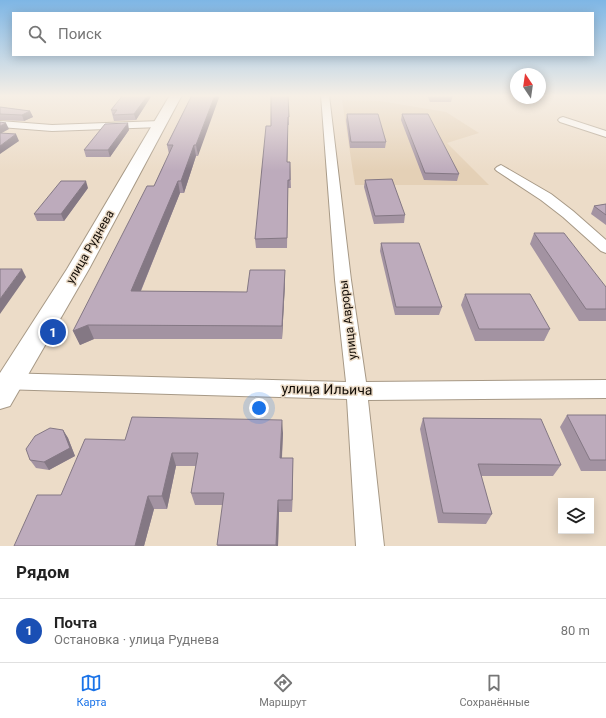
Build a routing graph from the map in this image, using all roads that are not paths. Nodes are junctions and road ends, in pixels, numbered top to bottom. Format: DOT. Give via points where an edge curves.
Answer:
graph roads {
  1 [pos="162,120"];
  2 [pos="327,120"];
  3 [pos="564,120"];
  4 [pos="0,124"];
  5 [pos="160,124"];
  6 [pos="606,134"];
  7 [pos="501,169"];
  8 [pos="606,248"];
  9 [pos="3,386"];
  10 [pos="606,389"];
  11 [pos="357,391"];
  12 [pos="370,546"];
  1 -- 5 [label="main road, улица Руднева"];
  2 -- 11 [label="street, улица Авроры"];
  3 -- 6 [label="street"];
  4 -- 5 [label="street" via="52,128"];
  5 -- 9 [label="main road, улица Руднева" via="78,269"];
  7 -- 8 [label="street" via="546,197"];
  9 -- 11 [label="street, улица Ильича"];
  10 -- 11 [label="street, улица Ильича"];
  11 -- 12 [label="street, улица Авроры"];
}
